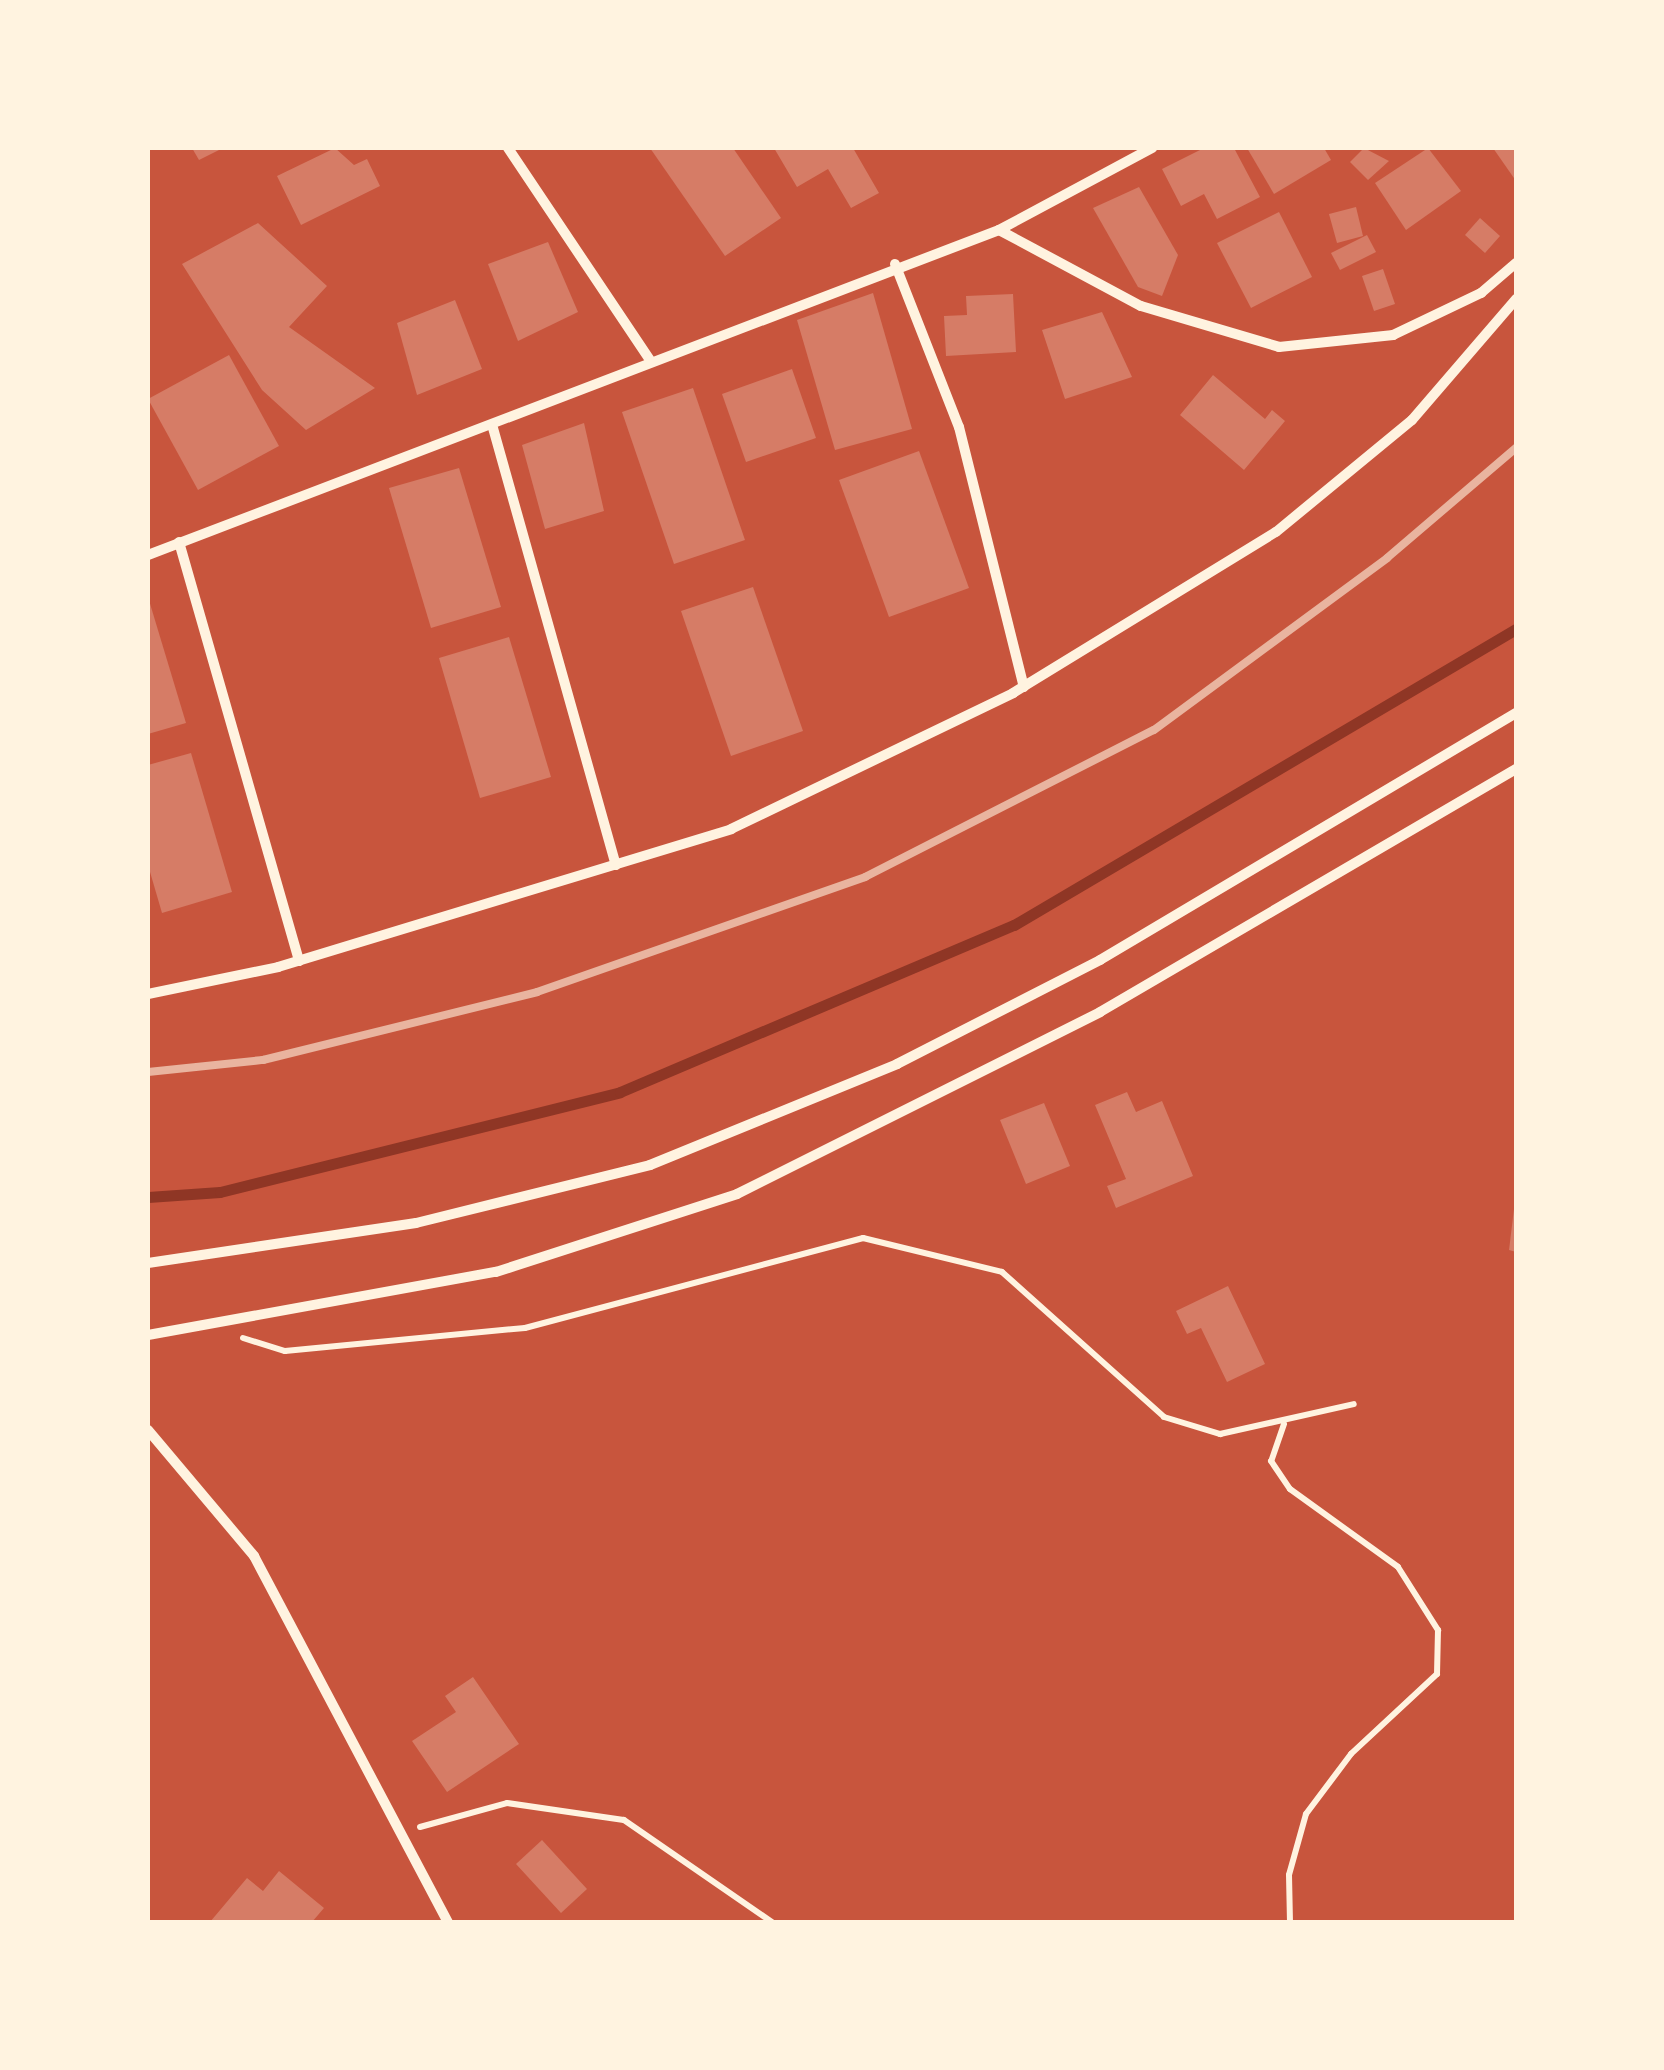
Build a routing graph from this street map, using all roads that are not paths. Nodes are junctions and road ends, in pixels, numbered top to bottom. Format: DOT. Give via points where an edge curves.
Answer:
graph roads {
  1 [pos="508,148"];
  2 [pos="1152,148"];
  3 [pos="999,230"];
  4 [pos="1516,263"];
  5 [pos="895,264"];
  6 [pos="1516,300"];
  7 [pos="649,359"];
  8 [pos="493,428"];
  9 [pos="179,542"];
  10 [pos="148,555"];
  11 [pos="1024,686"];
  12 [pos="1516,713"];
  13 [pos="1516,769"];
  14 [pos="616,865"];
  15 [pos="299,961"];
  16 [pos="148,994"];
  17 [pos="148,1263"];
  18 [pos="148,1335"];
  19 [pos="148,1430"];
  20 [pos="448,1922"];
  1 -- 7 [label="street"];
  2 -- 3 [label="street"];
  3 -- 4 [label="street" via="1141,306 1279,347 1393,335 1480,293"];
  3 -- 5 [label="street"];
  5 -- 7 [label="street"];
  5 -- 11 [label="street" via="959,427"];
  6 -- 11 [label="street" via="1412,420 1276,532"];
  7 -- 8 [label="street"];
  8 -- 9 [label="street"];
  8 -- 14 [label="street"];
  9 -- 10 [label="street"];
  9 -- 15 [label="street"];
  11 -- 14 [label="street" via="731,829"];
  12 -- 17 [label="street" via="1083,968 897,1064 650,1165 416,1223"];
  13 -- 18 [label="street" via="1100,1012 736,1194 496,1272"];
  14 -- 15 [label="street"];
  15 -- 16 [label="street"];
  19 -- 20 [label="street" via="254,1556"];
}
